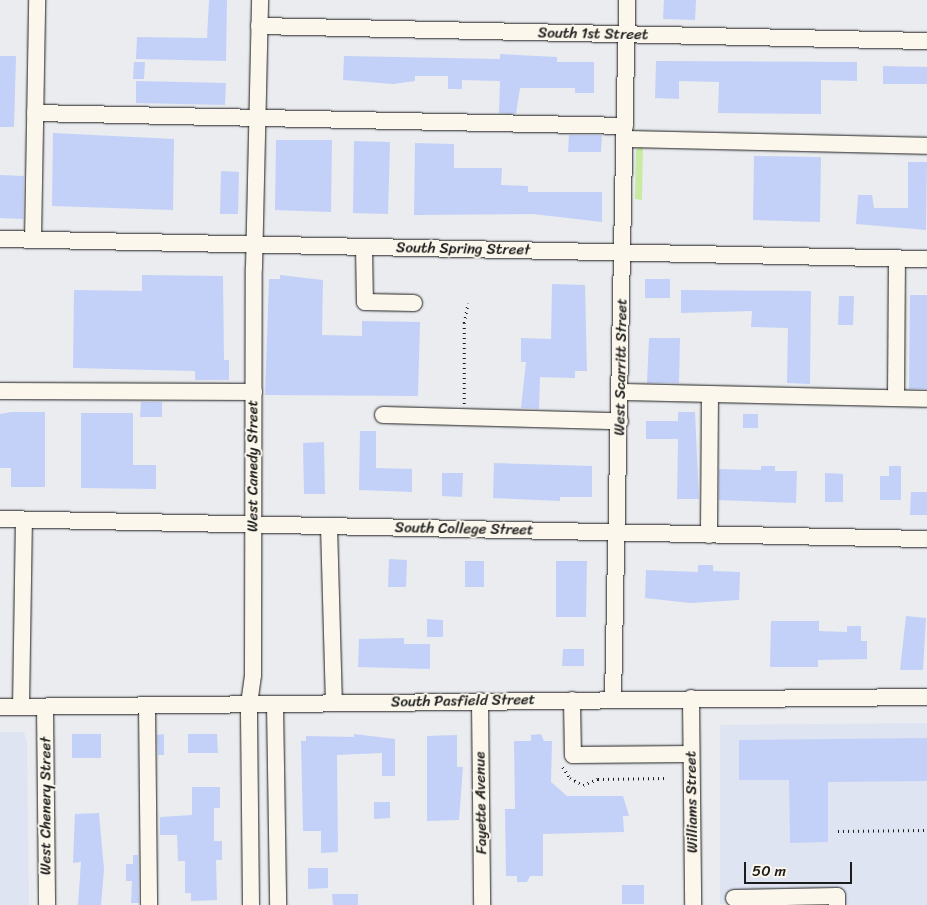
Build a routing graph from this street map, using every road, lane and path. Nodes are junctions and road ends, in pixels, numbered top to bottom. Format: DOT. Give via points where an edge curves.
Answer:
graph roads {
  1 [pos="37,0"];
  2 [pos="260,0"];
  3 [pos="627,0"];
  4 [pos="259,26"];
  5 [pos="626,35"];
  6 [pos="927,41"];
  7 [pos="35,113"];
  8 [pos="257,115"];
  9 [pos="625,132"];
  10 [pos="927,146"];
  11 [pos="0,239"];
  12 [pos="33,240"];
  13 [pos="254,244"];
  14 [pos="364,247"];
  15 [pos="623,252"];
  16 [pos="897,259"];
  17 [pos="927,259"];
  18 [pos="414,302"];
  19 [pos="468,303"];
  20 [pos="0,391"];
  21 [pos="254,392"];
  22 [pos="621,392"];
  23 [pos="710,394"];
  24 [pos="896,398"];
  25 [pos="927,398"];
  26 [pos="383,415"];
  27 [pos="464,417"];
  28 [pos="620,421"];
  29 [pos="0,519"];
  30 [pos="24,520"];
  31 [pos="254,525"];
  32 [pos="330,526"];
  33 [pos="618,532"];
  34 [pos="709,534"];
  35 [pos="927,539"];
  36 [pos="927,697"];
  37 [pos="691,698"];
  38 [pos="572,700"];
  39 [pos="613,700"];
  40 [pos="480,701"];
  41 [pos="334,703"];
  42 [pos="248,704"];
  43 [pos="275,704"];
  44 [pos="147,705"];
  45 [pos="0,707"];
  46 [pos="21,707"];
  47 [pos="45,707"];
  48 [pos="691,754"];
  49 [pos="927,830"];
  50 [pos="838,831"];
  51 [pos="734,898"];
  52 [pos="47,905"];
  53 [pos="149,905"];
  54 [pos="251,905"];
  55 [pos="278,905"];
  56 [pos="482,905"];
  57 [pos="694,905"];
  58 [pos="837,905"];
  1 -- 7 [label="street"];
  2 -- 4 [label="street, West Canedy Street"];
  3 -- 5 [label="street, West Scarritt Street"];
  4 -- 5 [label="street, South 1st Street"];
  4 -- 8 [label="street, West Canedy Street"];
  5 -- 6 [label="street, South 1st Street"];
  5 -- 9 [label="street, West Scarritt Street"];
  7 -- 8 [label="street"];
  7 -- 12 [label="street"];
  8 -- 9 [label="street"];
  8 -- 13 [label="street, West Canedy Street"];
  9 -- 10 [label="street"];
  9 -- 15 [label="street, West Scarritt Street"];
  11 -- 12 [label="street, South Spring Street"];
  12 -- 13 [label="street, South Spring Street"];
  13 -- 14 [label="street, South Spring Street"];
  13 -- 21 [label="street, West Canedy Street"];
  14 -- 15 [label="street, South Spring Street"];
  14 -- 18 [label="street" via="365,302"];
  15 -- 16 [label="street, South Spring Street"];
  15 -- 22 [label="street, West Scarritt Street"];
  16 -- 17 [label="street, South Spring Street"];
  16 -- 24 [label="street"];
  19 -- 27 [label="path" via="464,323"];
  20 -- 21 [label="street"];
  21 -- 31 [label="street, West Canedy Street"];
  22 -- 23 [label="street"];
  22 -- 28 [label="street, West Scarritt Street"];
  23 -- 24 [label="street"];
  23 -- 34 [label="street"];
  24 -- 25 [label="street"];
  26 -- 27 [label="street"];
  27 -- 28 [label="street"];
  28 -- 33 [label="street, West Scarritt Street"];
  29 -- 30 [label="street, South College Street"];
  30 -- 31 [label="street, South College Street"];
  30 -- 46 [label="street"];
  31 -- 32 [label="street, South College Street"];
  31 -- 42 [label="street, West Canedy Street" via="253,675"];
  32 -- 33 [label="street, South College Street"];
  32 -- 41 [label="street"];
  33 -- 34 [label="street, South College Street"];
  33 -- 39 [label="street, West Scarritt Street"];
  34 -- 35 [label="street, South College Street"];
  36 -- 37 [label="street, South Pasfield Street"];
  37 -- 39 [label="street, South Pasfield Street"];
  37 -- 48 [label="street, Williams Street"];
  38 -- 39 [label="street, South Pasfield Street"];
  38 -- 40 [label="street, South Pasfield Street"];
  38 -- 48 [label="street" via="573,755"];
  40 -- 41 [label="street, South Pasfield Street"];
  40 -- 56 [label="street, Fayette Avenue"];
  41 -- 43 [label="street, South Pasfield Street"];
  42 -- 43 [label="street, South Pasfield Street"];
  42 -- 44 [label="street, South Pasfield Street"];
  42 -- 54 [label="street, West Canedy Street"];
  43 -- 55 [label="street"];
  44 -- 47 [label="street, South Pasfield Street"];
  44 -- 53 [label="street"];
  45 -- 46 [label="street, South Pasfield Street"];
  46 -- 47 [label="street, South Pasfield Street"];
  47 -- 52 [label="street, West Chenery Street"];
  48 -- 57 [label="street, Williams Street"];
  49 -- 50 [label="path"];
  51 -- 58 [label="street" via="837,896"];
}
